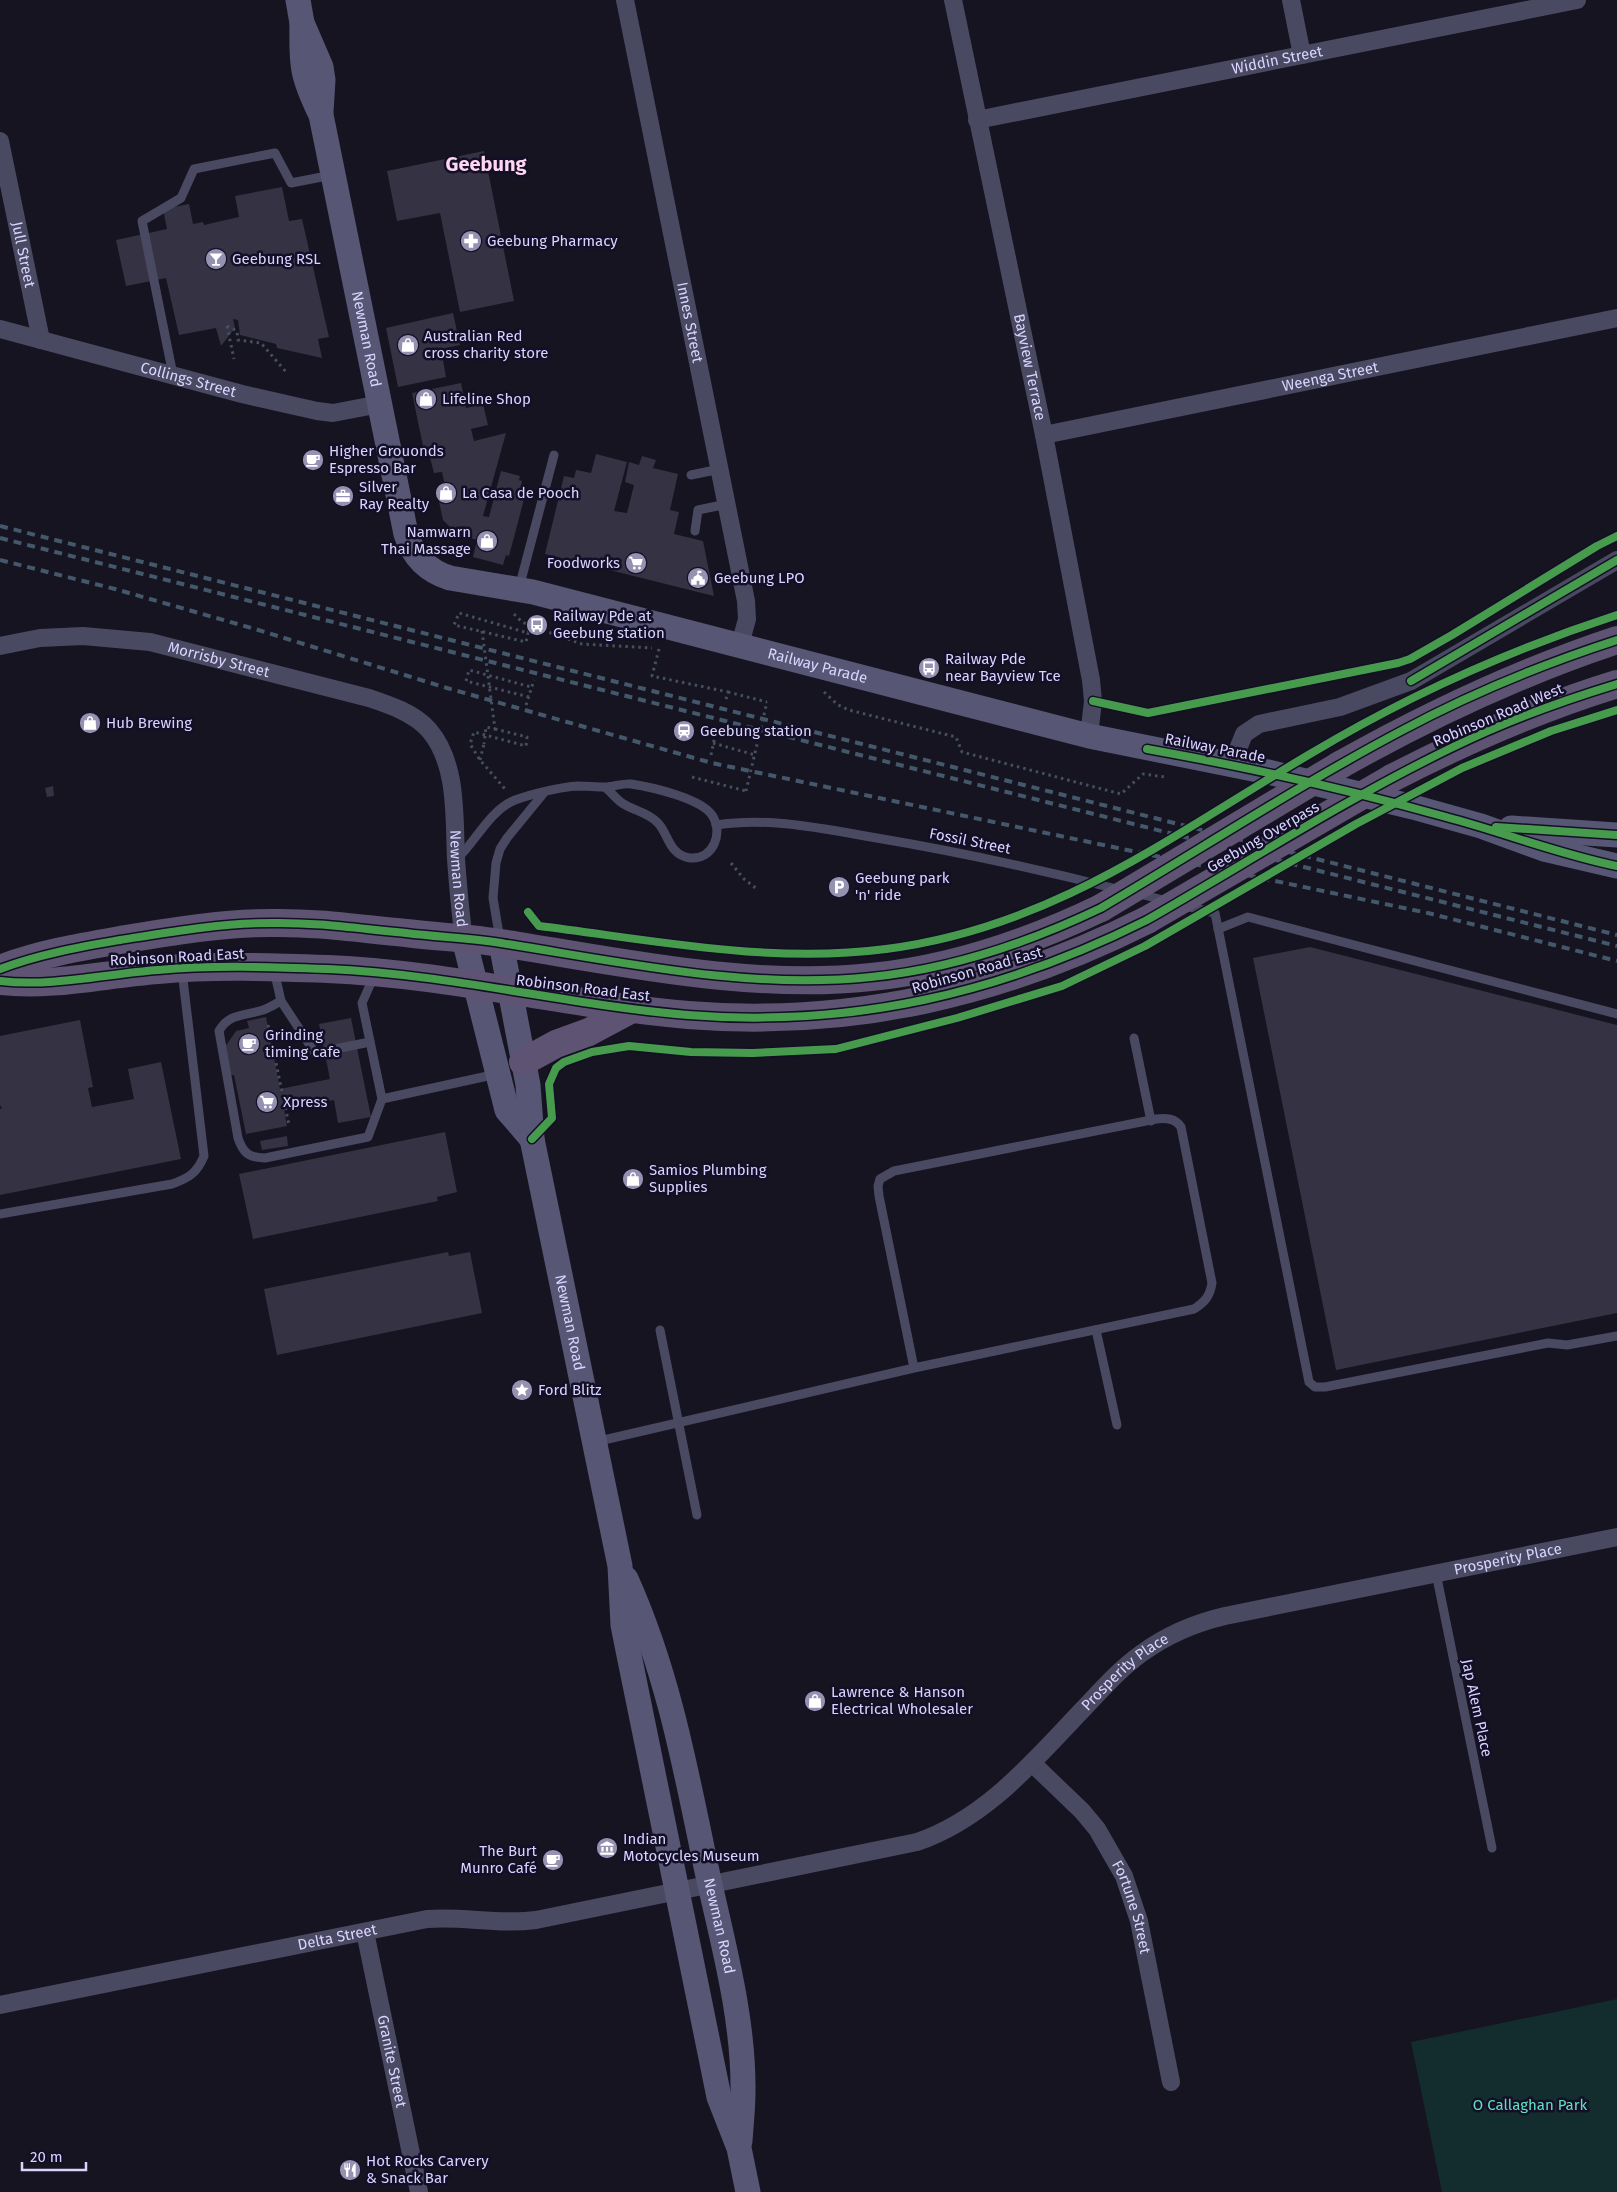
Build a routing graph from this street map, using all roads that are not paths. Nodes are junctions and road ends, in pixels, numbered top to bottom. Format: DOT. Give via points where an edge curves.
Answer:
graph roads {
  1 [pos="625,0"];
  2 [pos="953,0"];
  3 [pos="1291,0"];
  4 [pos="1577,0"];
  5 [pos="300,11"];
  6 [pos="1302,55"];
  7 [pos="977,120"];
  8 [pos="0,141"];
  9 [pos="333,175"];
  10 [pos="1617,318"];
  11 [pos="0,329"];
  12 [pos="41,340"];
  13 [pos="173,375"];
  14 [pos="380,404"];
  15 [pos="1044,435"];
  16 [pos="554,456"];
  17 [pos="720,469"];
  18 [pos="691,475"];
  19 [pos="727,504"];
  20 [pos="695,531"];
  21 [pos="420,560"];
  22 [pos="1617,560"];
  23 [pos="519,589"];
  24 [pos="1617,640"];
  25 [pos="740,645"];
  26 [pos="0,646"];
  27 [pos="1617,684"];
  28 [pos="428,729"];
  29 [pos="1089,736"];
  30 [pos="1232,764"];
  31 [pos="1340,765"];
  32 [pos="1392,778"];
  33 [pos="605,787"];
  34 [pos="543,794"];
  35 [pos="716,825"];
  36 [pos="1481,826"];
  37 [pos="1617,835"];
  38 [pos="456,860"];
  39 [pos="1617,866"];
  40 [pos="1101,908"];
  41 [pos="1147,920"];
  42 [pos="1218,929"];
  43 [pos="464,939"];
  44 [pos="501,943"];
  45 [pos="274,967"];
  46 [pos="181,968"];
  47 [pos="0,969"];
  48 [pos="375,973"];
  49 [pos="0,981"];
  50 [pos="474,986"];
  51 [pos="510,992"];
  52 [pos="281,1002"];
  53 [pos="634,1008"];
  54 [pos="1617,1014"];
  55 [pos="1134,1038"];
  56 [pos="370,1042"];
  57 [pos="523,1062"];
  58 [pos="497,1074"];
  59 [pos="382,1099"];
  60 [pos="1151,1121"];
  61 [pos="532,1139"];
  62 [pos="0,1214"];
  63 [pos="660,1330"];
  64 [pos="1096,1330"];
  65 [pos="1617,1336"];
  66 [pos="914,1368"];
  67 [pos="679,1423"];
  68 [pos="1117,1425"];
  69 [pos="595,1442"];
  70 [pos="697,1515"];
  71 [pos="1617,1537"];
  72 [pos="620,1566"];
  73 [pos="1436,1573"];
  74 [pos="1032,1763"];
  75 [pos="1492,1848"];
  76 [pos="710,1884"];
  77 [pos="676,1891"];
  78 [pos="365,1932"];
  79 [pos="0,2005"];
  80 [pos="1171,2082"];
  81 [pos="739,2148"];
  82 [pos="419,2192"];
  83 [pos="748,2192"];
  1 -- 17 [label="street, Innes Street"];
  2 -- 7 [label="street, Bayview Terrace"];
  3 -- 6 [label="street"];
  4 -- 6 [label="street, Widdin Street"];
  5 -- 9 [label="main road, Newman Road" via="303,72 321,115"];
  6 -- 7 [label="street, Widdin Street"];
  7 -- 15 [label="street, Bayview Terrace"];
  8 -- 12 [label="street, Jull Street"];
  9 -- 13 [label="lane" via="291,183 275,153 194,169 181,198 142,221"];
  9 -- 14 [label="main road, Newman Road"];
  10 -- 15 [label="street, Weenga Street"];
  11 -- 12 [label="street, Collings Street"];
  12 -- 13 [label="street, Collings Street"];
  13 -- 14 [label="street, Collings Street" via="317,411 333,412"];
  14 -- 21 [label="main road, Newman Road" via="406,534"];
  15 -- 29 [label="street, Bayview Terrace" via="1091,680 1093,701"];
  16 -- 23 [label="lane"];
  17 -- 18 [label="lane"];
  17 -- 19 [label="street, Innes Street"];
  19 -- 20 [label="lane" via="698,510"];
  19 -- 25 [label="street, Innes Street" via="747,606"];
  21 -- 23 [label="main road, Railway Parade" via="444,576"];
  22 -- 30 [label="street" via="1428,673 1340,707 1259,724 1244,734"];
  23 -- 25 [label="main road, Railway Parade"];
  24 -- 31 [label="main road, Robinson Road West" via="1527,672 1461,701"];
  25 -- 29 [label="main road, Railway Parade"];
  26 -- 28 [label="street, Morrisby Street" via="40,638 83,636 150,642 369,698 394,706"];
  27 -- 32 [label="main road, Robinson Road West" via="1502,726"];
  28 -- 38 [label="street, Newman Road" via="439,744 450,779"];
  29 -- 30 [label="main road, Railway Parade"];
  30 -- 36 [label="main road, Railway Parade"];
  31 -- 40 [label="main road, Geebung Overpass, bridge"];
  32 -- 41 [label="main road, Geebung Overpass, bridge"];
  33 -- 34 [label="lane" via="577,786"];
  33 -- 35 [label="lane" via="629,784 688,799 712,815"];
  33 -- 35 [label="lane" via="623,804 654,819 668,843 682,856 702,856 711,850 716,840"];
  34 -- 38 [label="lane" via="514,801 500,810"];
  34 -- 44 [label="lane" via="507,838 496,863 493,898"];
  35 -- 42 [label="lane, Fossil Street" via="770,822 904,842 1016,864 1215,913"];
  36 -- 37 [label="main road, Railway Parade"];
  36 -- 39 [label="main road, Railway Parade" via="1544,848"];
  38 -- 43 [label="street, Newman Road"];
  40 -- 44 [label="main road, Robinson Road East" via="990,954 869,978 798,980 723,975"];
  41 -- 53 [label="main road, Robinson Road East" via="1024,974 882,1009 781,1018 696,1015"];
  42 -- 54 [label="lane" via="1248,917"];
  42 -- 65 [label="lane" via="1310,1382 1315,1387 1325,1387 1548,1343 1567,1346"];
  43 -- 44 [label="main road, Robinson Road East"];
  43 -- 47 [label="main road, Robinson Road East" via="312,923 227,924 90,946 27,959"];
  43 -- 50 [label="main road, Newman Road"];
  44 -- 51 [label="main road, Newman Road"];
  45 -- 46 [label="main road, Robinson Road East"];
  45 -- 48 [label="main road, Robinson Road East"];
  45 -- 52 [label="lane"];
  46 -- 49 [label="main road, Robinson Road East" via="28,984"];
  46 -- 62 [label="lane" via="204,1156 198,1169 188,1178 172,1184"];
  48 -- 50 [label="main road, Robinson Road East"];
  48 -- 56 [label="lane" via="362,1003"];
  50 -- 51 [label="main road, Robinson Road East"];
  50 -- 58 [label="main road, Newman Road"];
  51 -- 53 [label="main road, Robinson Road East"];
  51 -- 57 [label="main road, Newman Road"];
  52 -- 56 [label="lane" via="315,1052"];
  52 -- 59 [label="lane" via="264,1010 232,1017 219,1031 242,1151 254,1158 265,1158 368,1137"];
  53 -- 57 [label="main road"];
  55 -- 60 [label="lane"];
  56 -- 59 [label="lane"];
  57 -- 61 [label="main road, Newman Road"];
  58 -- 59 [label="lane"];
  58 -- 61 [label="main road, Newman Road" via="507,1110"];
  60 -- 64 [label="lane" via="1166,1118 1181,1128 1212,1283 1211,1292 1194,1309"];
  60 -- 66 [label="lane" via="894,1171 880,1179 879,1196"];
  61 -- 69 [label="main road, Newman Road"];
  63 -- 67 [label="lane"];
  64 -- 66 [label="lane"];
  64 -- 68 [label="lane"];
  66 -- 67 [label="lane"];
  67 -- 69 [label="lane"];
  67 -- 70 [label="lane"];
  69 -- 72 [label="main road, Newman Road"];
  71 -- 73 [label="street, Prosperity Place"];
  72 -- 76 [label="main road, Newman Road" via="644,1619 669,1696"];
  72 -- 77 [label="main road, Newman Road" via="623,1625"];
  73 -- 74 [label="street, Prosperity Place" via="1225,1616 1182,1630 1142,1653 1119,1672"];
  73 -- 75 [label="lane, Jap Alem Place"];
  74 -- 76 [label="street, Prosperity Place" via="987,1804 937,1835 889,1848"];
  74 -- 80 [label="street, Fortune Street" via="1097,1829 1124,1876 1140,1921"];
  76 -- 77 [label="street, Prosperity Place"];
  76 -- 81 [label="main road, Newman Road" via="740,2041 743,2092"];
  77 -- 78 [label="street, Delta Street" via="521,1922 444,1918"];
  77 -- 81 [label="main road, Newman Road" via="719,2097"];
  78 -- 79 [label="street, Delta Street"];
  78 -- 82 [label="street, Granite Street"];
  81 -- 83 [label="main road, Newman Road"];
}
